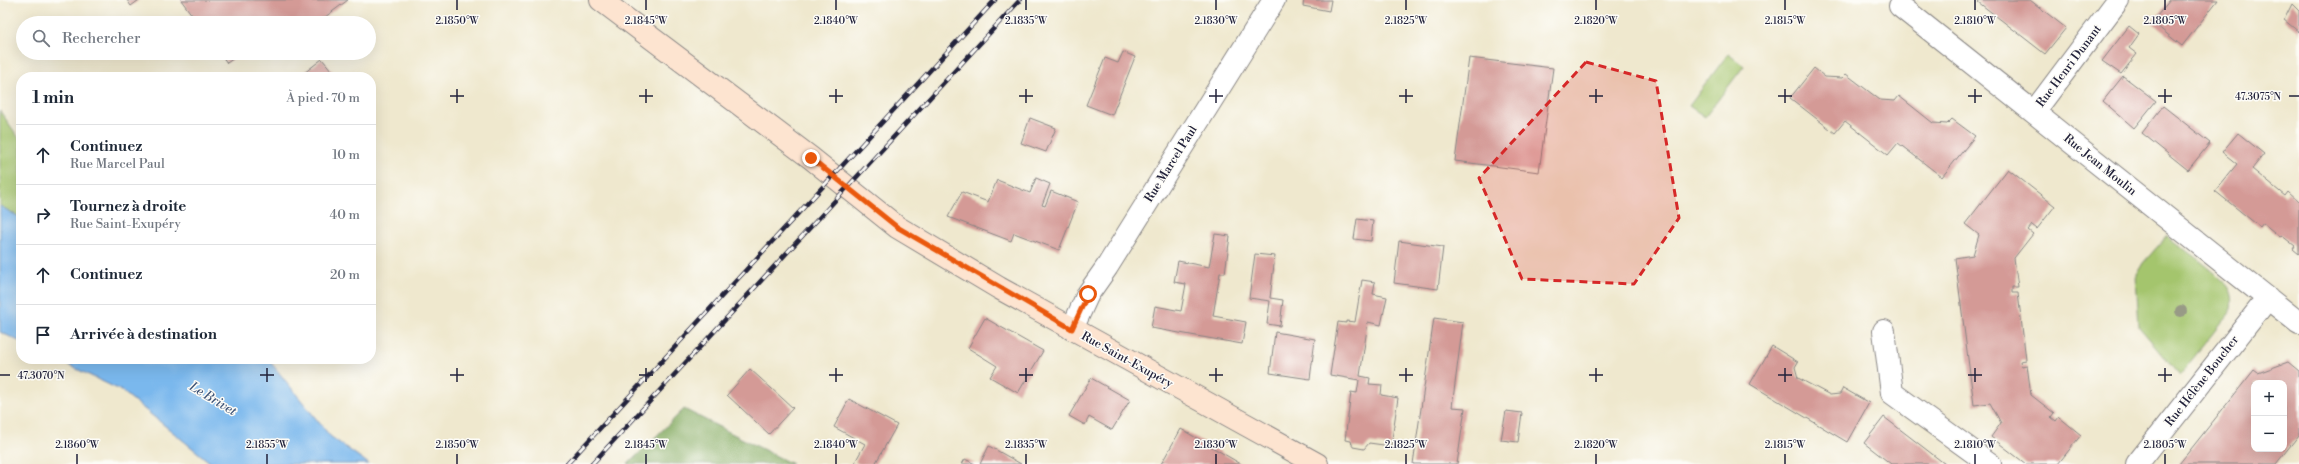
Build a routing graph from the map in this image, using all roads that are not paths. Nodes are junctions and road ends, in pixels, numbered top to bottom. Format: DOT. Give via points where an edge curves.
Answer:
graph roads {
  1 [pos="601,0"];
  2 [pos="1274,0"];
  3 [pos="2118,0"];
  4 [pos="1900,6"];
  5 [pos="2034,112"];
  6 [pos="2268,298"];
  7 [pos="2299,323"];
  8 [pos="1072,329"];
  9 [pos="1884,331"];
  10 [pos="1317,464"];
  11 [pos="1990,464"];
  12 [pos="2137,464"];
  1 -- 8 [label="street, Rue Saint-Exupéry" via="811,158 897,227"];
  2 -- 8 [label="street, Rue Marcel Paul" via="1088,294"];
  3 -- 5 [label="street, Rue Henri Dunant"];
  4 -- 5 [label="street, Rue Jean Moulin"];
  5 -- 6 [label="street, Rue Jean Moulin"];
  6 -- 7 [label="street, Rue Jean Moulin"];
  6 -- 12 [label="street, Rue Hélène Boucher"];
  8 -- 10 [label="street, Rue Saint-Exupéry"];
  9 -- 11 [label="street" via="1892,393"];
}
